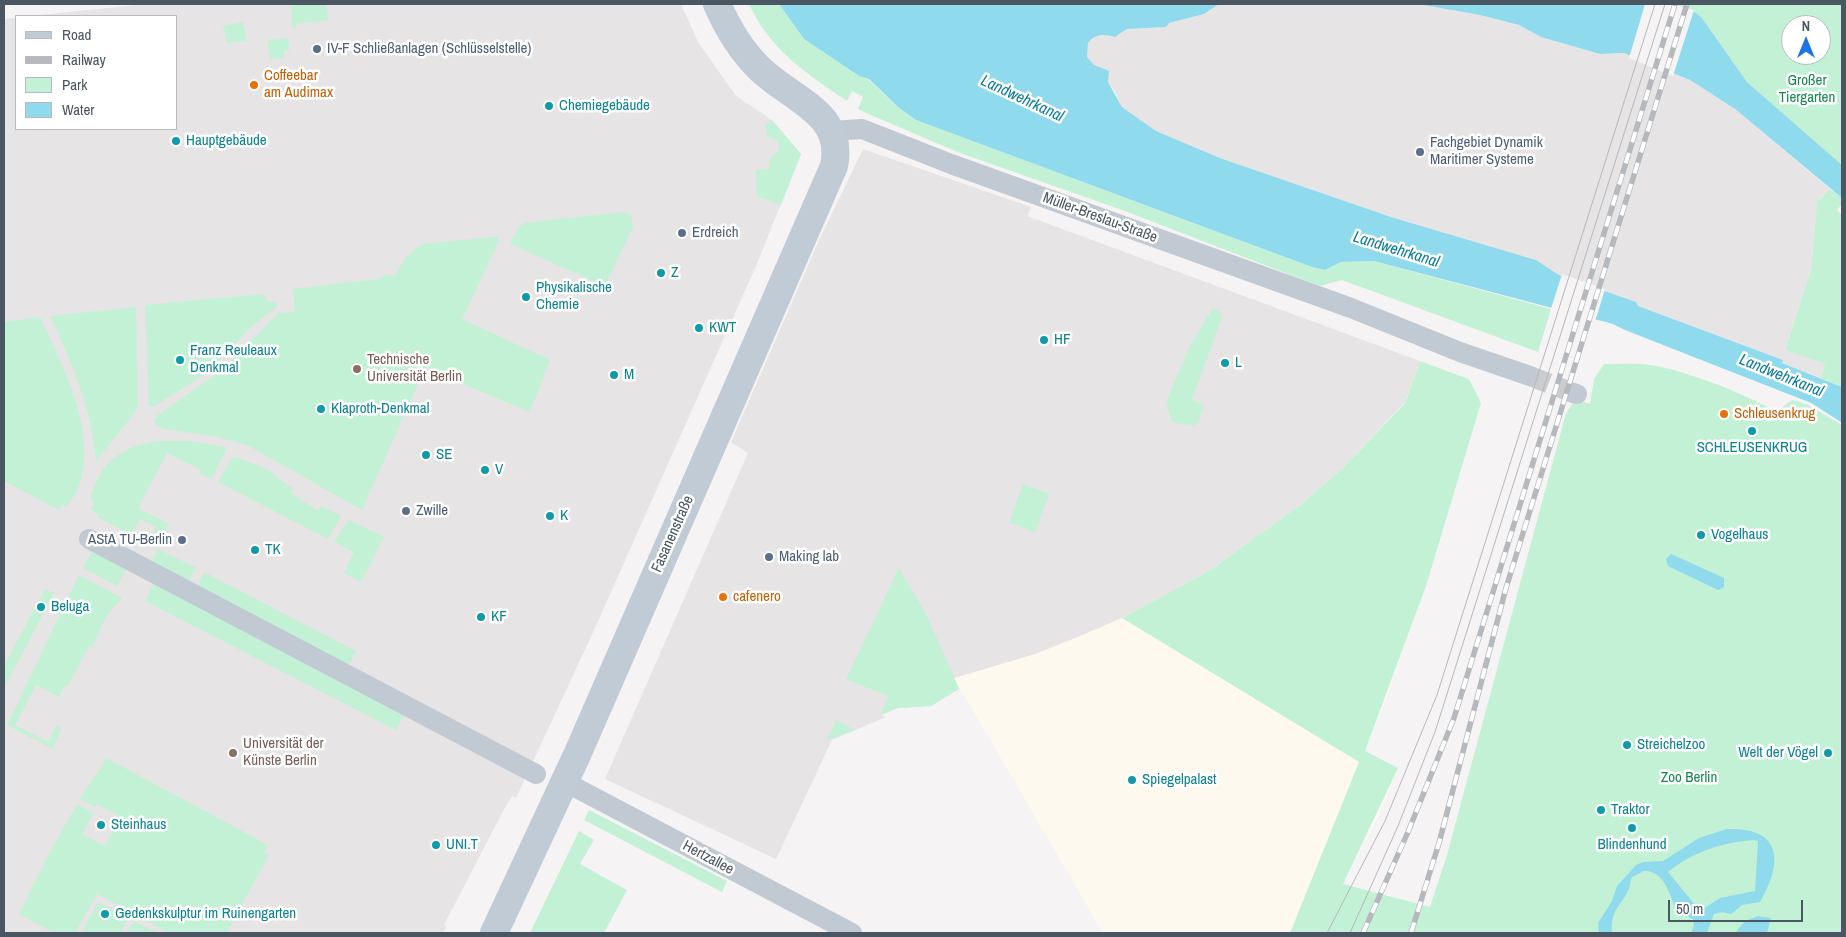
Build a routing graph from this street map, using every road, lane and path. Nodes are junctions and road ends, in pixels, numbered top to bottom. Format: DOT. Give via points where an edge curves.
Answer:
graph roads {
  1 [pos="718,4"];
  2 [pos="833,131"];
  3 [pos="1530,376"];
  4 [pos="89,539"];
  5 [pos="536,774"];
  6 [pos="565,782"];
  7 [pos="494,933"];
  8 [pos="852,933"];
  1 -- 2 [label="street" via="728,30 748,56"];
  2 -- 3 [label="street, Müller-Breslau-Straße" via="862,129"];
  2 -- 6 [label="street, Fasanenstraße" via="836,146 834,166"];
  4 -- 5 [label="street"];
  6 -- 7 [label="street, Fasanenstraße"];
  6 -- 8 [label="street, Hertzallee"];
}
